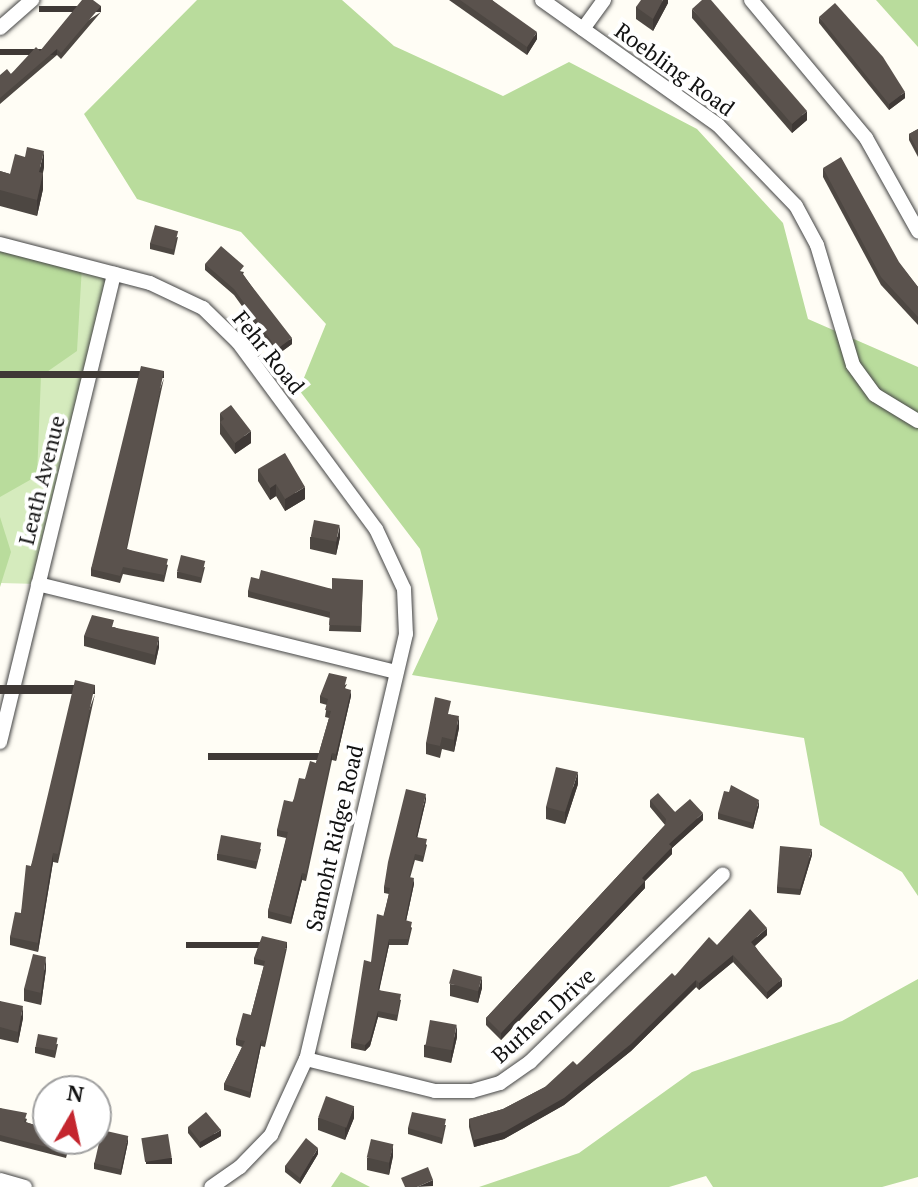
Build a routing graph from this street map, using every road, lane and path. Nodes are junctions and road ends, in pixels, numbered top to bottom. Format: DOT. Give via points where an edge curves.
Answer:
graph roads {
  1 [pos="32,0"];
  2 [pos="542,0"];
  3 [pos="604,0"];
  4 [pos="751,0"];
  5 [pos="0,28"];
  6 [pos="583,29"];
  7 [pos="918,231"];
  8 [pos="0,244"];
  9 [pos="114,274"];
  10 [pos="918,421"];
  11 [pos="341,482"];
  12 [pos="38,584"];
  13 [pos="395,672"];
  14 [pos="0,742"];
  15 [pos="723,874"];
  16 [pos="306,1059"];
  17 [pos="0,1180"];
  18 [pos="25,1187"];
  19 [pos="211,1187"];
  1 -- 5 [label="street"];
  2 -- 6 [label="street, Roebling Road"];
  3 -- 6 [label="street"];
  4 -- 7 [label="street" via="866,138"];
  6 -- 10 [label="street, Roebling Road" via="718,125 796,206 817,245 853,365 875,395"];
  8 -- 9 [label="street, Fehr Road"];
  9 -- 11 [label="street, Fehr Road" via="150,283 203,308 238,342"];
  9 -- 12 [label="street, Leath Avenue"];
  11 -- 13 [label="street, Samoht Ridge Road" via="388,547 404,589 406,634"];
  12 -- 13 [label="street"];
  12 -- 14 [label="street, Leath Avenue"];
  13 -- 16 [label="street, Samoht Ridge Road"];
  15 -- 16 [label="street, Burhen Drive" via="530,1062 500,1083 472,1091 435,1091"];
  16 -- 19 [label="street, Samoht Ridge Road" via="271,1135"];
  17 -- 18 [label="street"];
}
